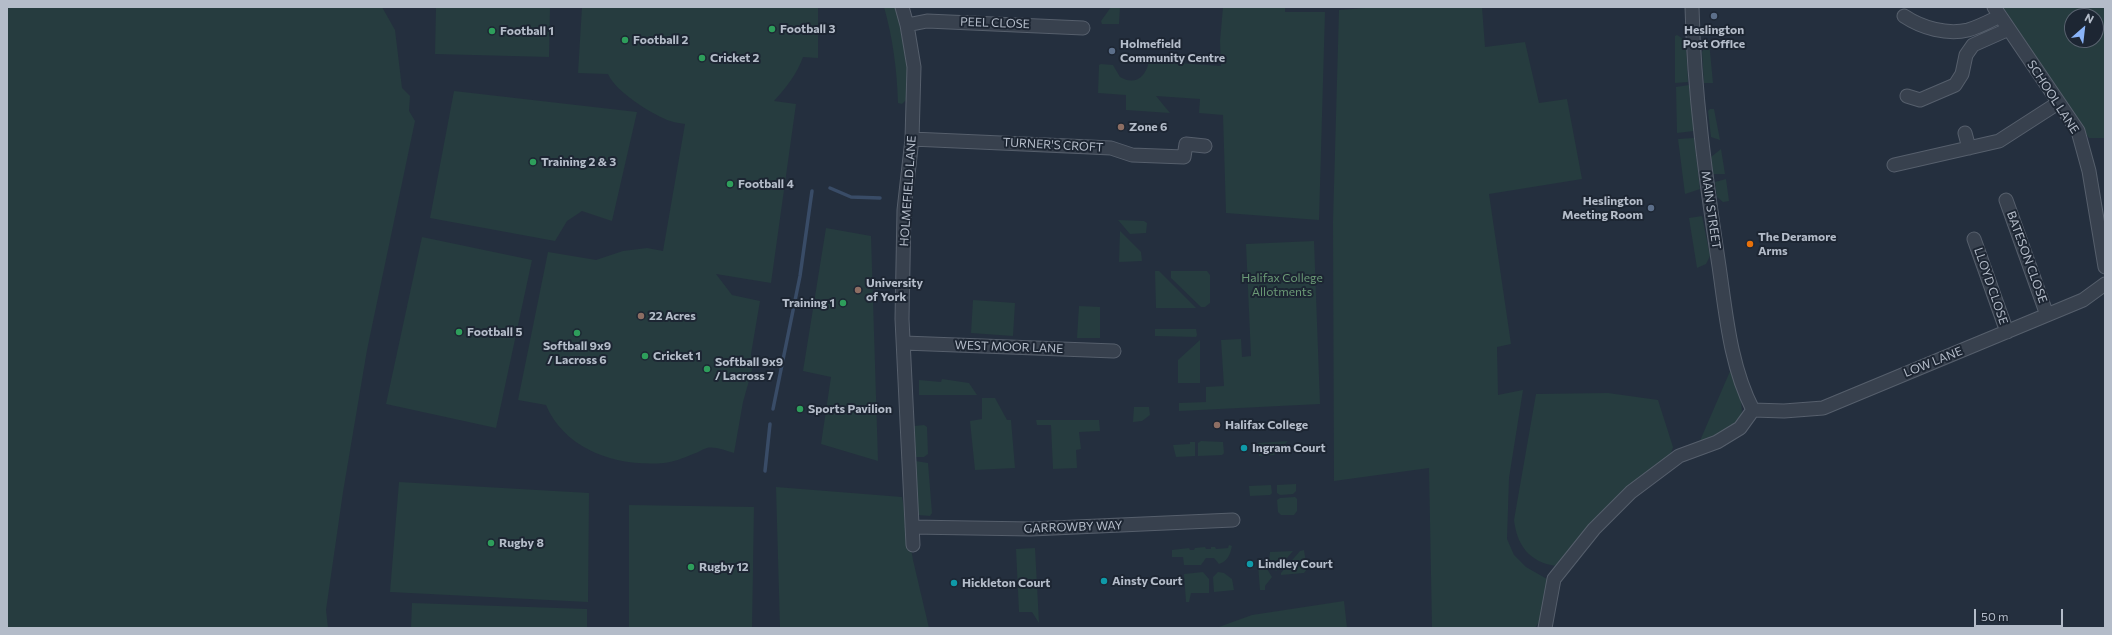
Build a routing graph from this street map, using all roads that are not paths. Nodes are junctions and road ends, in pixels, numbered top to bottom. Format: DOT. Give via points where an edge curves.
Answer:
graph roads {
  1 [pos="902,7"];
  2 [pos="1692,7"];
  3 [pos="1997,12"];
  4 [pos="1904,16"];
  5 [pos="907,25"];
  6 [pos="1083,28"];
  7 [pos="2009,29"];
  8 [pos="1907,96"];
  9 [pos="2058,103"];
  10 [pos="1965,133"];
  11 [pos="912,139"];
  12 [pos="1205,146"];
  13 [pos="1968,148"];
  14 [pos="1894,165"];
  15 [pos="2006,200"];
  16 [pos="1974,239"];
  17 [pos="2105,267"];
  18 [pos="2105,284"];
  19 [pos="2047,315"];
  20 [pos="2007,332"];
  21 [pos="904,343"];
  22 [pos="1114,351"];
  23 [pos="1753,410"];
  24 [pos="1233,520"];
  25 [pos="912,527"];
  26 [pos="913,544"];
  27 [pos="1545,628"];
  1 -- 5 [label="street, HOLMEFIELD LANE"];
  2 -- 23 [label="street, MAIN STREET" via="1698,106 1724,302 1732,348"];
  3 -- 4 [label="street" via="1968,30 1954,31 1928,27"];
  3 -- 7 [label="street, SCHOOL LANE"];
  5 -- 6 [label="street, PEEL CLOSE" via="927,21"];
  5 -- 11 [label="street, HOLMEFIELD LANE" via="914,67"];
  7 -- 8 [label="street" via="1973,45 1966,55 1962,74 1955,85 1920,100"];
  7 -- 9 [label="street, SCHOOL LANE"];
  9 -- 13 [label="street" via="1999,141"];
  9 -- 17 [label="street, SCHOOL LANE" via="2078,130 2089,171"];
  10 -- 13 [label="street"];
  11 -- 12 [label="street, TURNER'S CROFT" via="1111,148 1132,155 1184,157 1186,144"];
  11 -- 21 [label="street, HOLMEFIELD LANE" via="904,210"];
  13 -- 14 [label="street"];
  15 -- 19 [label="street, BATESON CLOSE"];
  16 -- 20 [label="street, LLOYD CLOSE"];
  18 -- 19 [label="street, LOW LANE" via="2083,300"];
  19 -- 20 [label="street, LOW LANE"];
  20 -- 23 [label="street, LOW LANE" via="1823,408"];
  21 -- 22 [label="street, WEST MOOR LANE"];
  21 -- 25 [label="street, HOLMEFIELD LANE"];
  23 -- 27 [label="street" via="1740,428 1717,442 1680,456 1631,492 1594,529 1554,579"];
  24 -- 25 [label="street, GARROWBY WAY" via="1031,529"];
  25 -- 26 [label="street, HOLMEFIELD LANE"];
}
